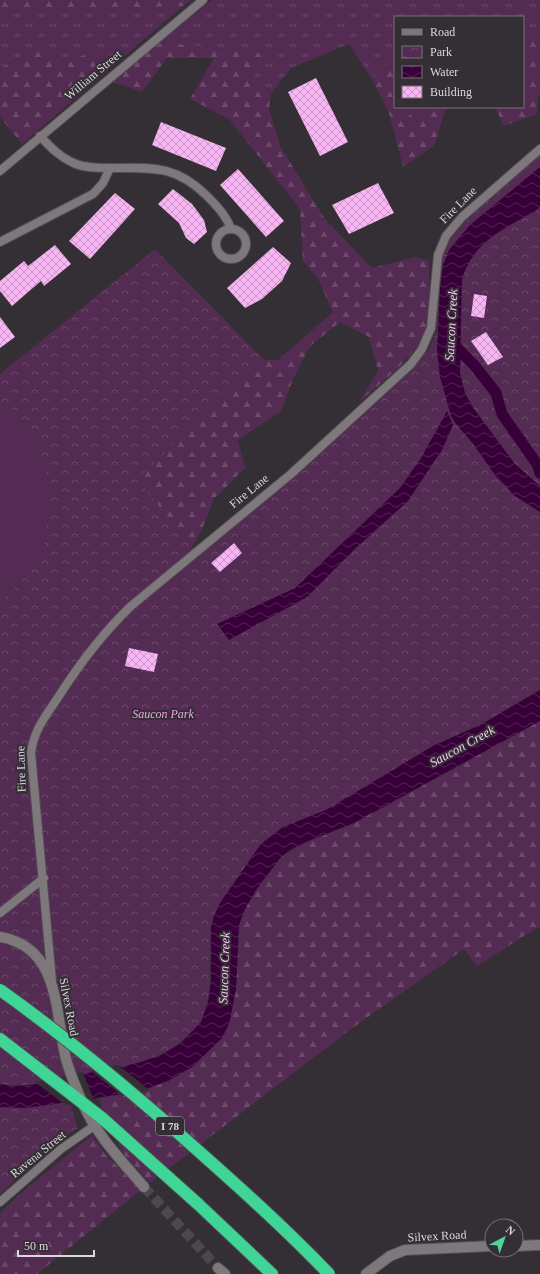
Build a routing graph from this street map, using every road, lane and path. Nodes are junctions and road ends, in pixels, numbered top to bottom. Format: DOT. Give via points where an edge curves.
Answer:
graph roads {
  1 [pos="203,0"];
  2 [pos="40,136"];
  3 [pos="540,149"];
  4 [pos="110,168"];
  5 [pos="0,171"];
  6 [pos="231,229"];
  7 [pos="0,242"];
  8 [pos="44,878"];
  9 [pos="0,913"];
  10 [pos="0,937"];
  11 [pos="53,985"];
  12 [pos="0,990"];
  13 [pos="0,1040"];
  14 [pos="94,1126"];
  15 [pos="144,1186"];
  16 [pos="0,1202"];
  17 [pos="540,1245"];
  18 [pos="484,1246"];
  19 [pos="524,1246"];
  20 [pos="272,1274"];
  21 [pos="329,1274"];
  22 [pos="366,1274"];
  1 -- 2 [label="street, William Street"];
  2 -- 4 [label="street" via="55,152 69,161 86,167"];
  2 -- 5 [label="street, William Street"];
  3 -- 8 [label="street, Fire Lane" via="462,217 446,236 438,255 431,328 422,349 411,364 291,474 131,606 83,659 37,730 33,741 31,753"];
  4 -- 6 [label="street" via="161,169 184,177 199,188 222,212"];
  4 -- 7 [label="street" via="103,183 93,194"];
  8 -- 9 [label="street"];
  8 -- 11 [label="street, Fire Lane"];
  10 -- 11 [label="street, Silvex Road" via="15,941 32,952 48,971"];
  11 -- 14 [label="street, Silvex Road" via="69,1068"];
  12 -- 21 [label="highway, I 78, bridge" via="55,1030 132,1093 235,1183"];
  13 -- 20 [label="highway" via="102,1118"];
  14 -- 15 [label="street" via="114,1154"];
  14 -- 16 [label="street, Ravena Street" via="61,1149"];
  17 -- 19 [label="street"];
  18 -- 22 [label="street, Silvex Road" via="405,1250 390,1256"];
}
